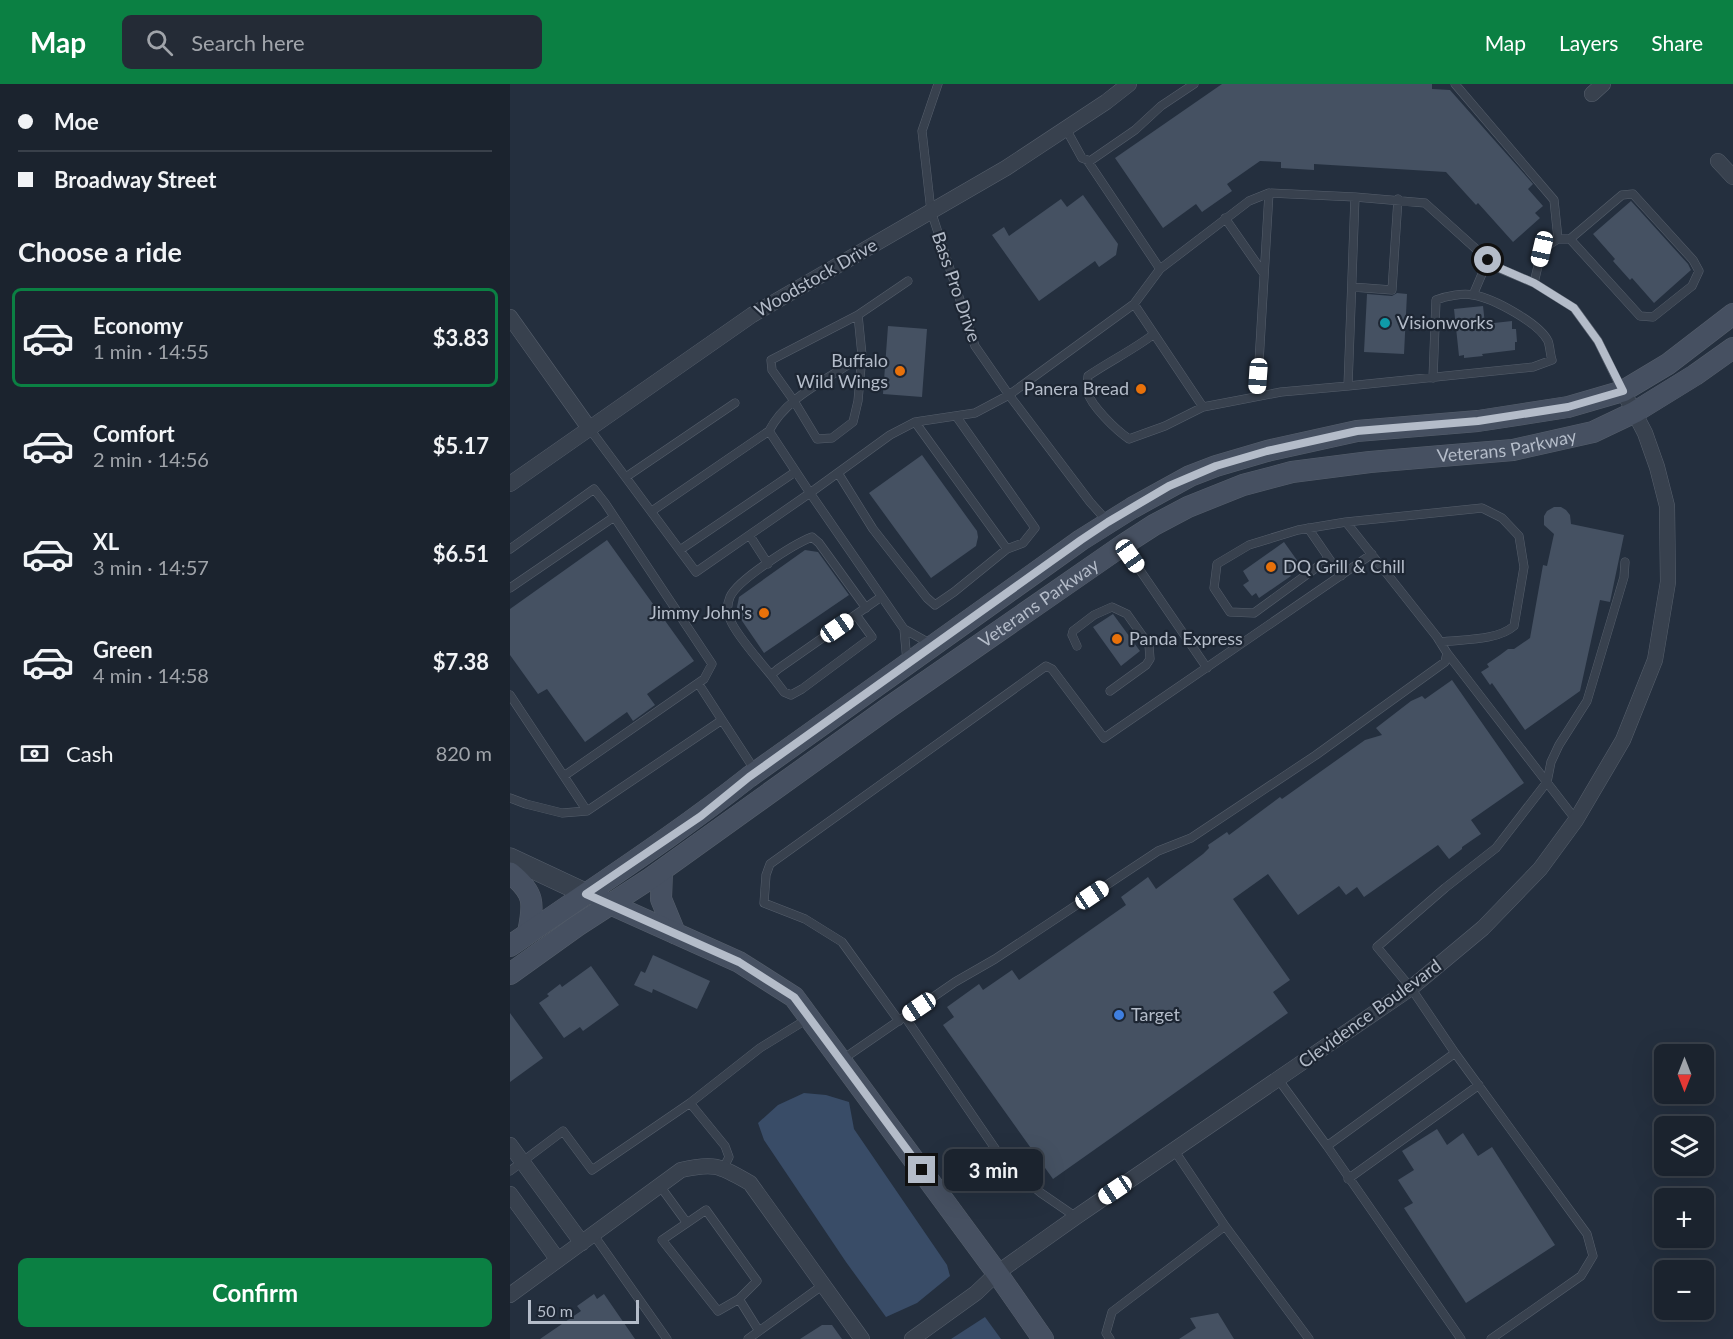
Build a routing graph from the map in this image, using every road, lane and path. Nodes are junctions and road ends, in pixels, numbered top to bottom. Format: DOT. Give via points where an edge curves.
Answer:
graph roads {
  1 [pos="938,84"];
  2 [pos="1129,84"];
  3 [pos="1194,84"];
  4 [pos="1455,84"];
  5 [pos="1066,129"];
  6 [pos="1086,159"];
  7 [pos="1718,161"];
  8 [pos="1733,177"];
  9 [pos="1269,193"];
  10 [pos="1355,197"];
  11 [pos="1398,199"];
  12 [pos="931,211"];
  13 [pos="1226,218"];
  14 [pos="1558,239"];
  15 [pos="1570,239"];
  16 [pos="1488,260"];
  17 [pos="1160,269"];
  18 [pos="1264,274"];
  19 [pos="908,281"];
  20 [pos="1534,283"];
  21 [pos="1352,287"];
  22 [pos="1473,295"];
  23 [pos="1134,304"];
  24 [pos="1733,314"];
  25 [pos="858,315"];
  26 [pos="510,317"];
  27 [pos="1154,334"];
  28 [pos="1733,348"];
  29 [pos="862,355"];
  30 [pos="1433,378"];
  31 [pos="1348,386"];
  32 [pos="1623,391"];
  33 [pos="1009,395"];
  34 [pos="1257,396"];
  35 [pos="794,401"];
  36 [pos="735,403"];
  37 [pos="1203,407"];
  38 [pos="1635,412"];
  39 [pos="956,416"];
  40 [pos="915,422"];
  41 [pos="590,428"];
  42 [pos="769,431"];
  43 [pos="795,472"];
  44 [pos="838,473"];
  45 [pos="626,477"];
  46 [pos="510,484"];
  47 [pos="810,493"];
  48 [pos="651,512"];
  49 [pos="614,517"];
  50 [pos="1108,522"];
  51 [pos="1346,522"];
  52 [pos="1308,528"];
  53 [pos="750,536"];
  54 [pos="1123,545"];
  55 [pos="510,549"];
  56 [pos="1007,549"];
  57 [pos="680,550"];
  58 [pos="1372,554"];
  59 [pos="1328,559"];
  60 [pos="1625,562"];
  61 [pos="768,564"];
  62 [pos="1341,576"];
  63 [pos="510,588"];
  64 [pos="881,597"];
  65 [pos="866,608"];
  66 [pos="856,615"];
  67 [pos="904,629"];
  68 [pos="1440,642"];
  69 [pos="932,645"];
  70 [pos="1077,646"];
  71 [pos="1447,653"];
  72 [pos="907,663"];
  73 [pos="1207,668"];
  74 [pos="771,675"];
  75 [pos="698,683"];
  76 [pos="1110,691"];
  77 [pos="510,695"];
  78 [pos="722,720"];
  79 [pos="756,772"];
  80 [pos="564,776"];
  81 [pos="1547,782"];
  82 [pos="510,798"];
  83 [pos="587,811"];
  84 [pos="1576,820"];
  85 [pos="510,858"];
  86 [pos="662,871"];
  87 [pos="510,873"];
  88 [pos="586,894"];
  89 [pos="611,904"];
  90 [pos="528,933"];
  91 [pos="675,933"];
  92 [pos="510,946"];
  93 [pos="510,974"];
  94 [pos="1412,988"];
  95 [pos="810,1017"];
  96 [pos="902,1019"];
  97 [pos="1455,1053"];
  98 [pos="842,1060"];
  99 [pos="1278,1079"];
  100 [pos="1479,1085"];
  101 [pos="690,1103"];
  102 [pos="510,1145"];
  103 [pos="1326,1146"];
  104 [pos="1174,1150"];
  105 [pos="516,1166"];
  106 [pos="723,1167"];
  107 [pos="1348,1179"];
  108 [pos="660,1186"];
  109 [pos="510,1194"];
  110 [pos="1076,1217"];
  111 [pos="687,1223"];
  112 [pos="1225,1226"];
  113 [pos="587,1239"];
  114 [pos="558,1260"];
  115 [pos="997,1273"];
  116 [pos="823,1285"];
  117 [pos="510,1295"];
  118 [pos="739,1299"];
  119 [pos="759,1331"];
  120 [pos="667,1339"];
  121 [pos="748,1339"];
  122 [pos="861,1339"];
  123 [pos="912,1339"];
  124 [pos="1043,1339"];
  125 [pos="1110,1339"];
  126 [pos="1309,1339"];
  127 [pos="1461,1339"];
  128 [pos="1491,1339"];
  1 -- 12 [label="lane, Bass Pro Drive" via="922,131"];
  2 -- 5 [label="street, Woodstock Drive"];
  3 -- 6 [label="lane" via="1135,130 1090,161"];
  4 -- 14 [label="lane" via="1554,200"];
  5 -- 6 [label="lane"];
  5 -- 12 [label="street, Woodstock Drive"];
  6 -- 17 [label="lane"];
  7 -- 8 [label="street"];
  9 -- 10 [label="lane"];
  9 -- 13 [label="lane" via="1249,201"];
  9 -- 18 [label="lane"];
  10 -- 11 [label="lane"];
  10 -- 21 [label="lane"];
  11 -- 16 [label="lane" via="1425,203"];
  11 -- 21 [label="lane" via="1392,290"];
  12 -- 33 [label="lane, Bass Pro Drive" via="975,346"];
  12 -- 41 [label="street, Woodstock Drive" via="752,315"];
  13 -- 17 [label="lane"];
  13 -- 18 [label="lane"];
  14 -- 15 [label="lane"];
  14 -- 20 [label="lane" via="1542,249"];
  15 -- 15 [label="lane" via="1640,316 1653,317 1692,286 1699,271 1633,194 1622,195"];
  16 -- 20 [label="lane"];
  16 -- 22 [label="lane"];
  17 -- 23 [label="lane"];
  18 -- 34 [label="lane"];
  19 -- 25 [label="lane"];
  20 -- 32 [label="lane" via="1574,308 1598,341"];
  21 -- 31 [label="lane"];
  22 -- 30 [label="lane" via="1436,300"];
  22 -- 30 [label="lane" via="1528,320 1548,341 1552,360 1533,367"];
  23 -- 27 [label="lane"];
  23 -- 33 [label="lane"];
  24 -- 32 [label="main road, Veterans Parkway" via="1668,364"];
  25 -- 29 [label="lane"];
  25 -- 35 [label="lane" via="771,360 772,370"];
  26 -- 41 [label="street"];
  27 -- 37 [label="lane"];
  27 -- 37 [label="lane" via="1088,376 1086,390 1101,413 1129,439"];
  28 -- 38 [label="main road, Veterans Parkway"];
  29 -- 35 [label="lane"];
  29 -- 35 [label="lane" via="853,422 832,438 817,439"];
  30 -- 31 [label="lane"];
  31 -- 34 [label="lane"];
  32 -- 38 [label="street, Clevidence Boulevard"];
  32 -- 50 [label="main road, Veterans Parkway" via="1568,407 1478,421 1357,431 1267,451 1190,476"];
  33 -- 39 [label="lane" via="975,413"];
  33 -- 50 [label="lane, Bass Pro Drive"];
  34 -- 37 [label="lane"];
  35 -- 42 [label="lane" via="776,417"];
  36 -- 45 [label="lane"];
  38 -- 54 [label="main road, Veterans Parkway" via="1593,432 1513,450 1292,472 1243,485 1188,507"];
  38 -- 84 [label="street, Clevidence Boulevard" via="1657,467 1667,506 1668,582 1655,660 1623,740"];
  39 -- 40 [label="lane"];
  39 -- 56 [label="lane" via="1035,528 1023,543"];
  40 -- 44 [label="lane"];
  40 -- 56 [label="lane"];
  41 -- 45 [label="lane"];
  41 -- 46 [label="street, Woodstock Drive"];
  42 -- 43 [label="lane"];
  42 -- 48 [label="lane"];
  43 -- 47 [label="lane"];
  43 -- 57 [label="lane"];
  44 -- 47 [label="lane"];
  44 -- 56 [label="lane" via="873,529 935,605"];
  45 -- 48 [label="lane"];
  47 -- 53 [label="lane"];
  47 -- 64 [label="lane"];
  48 -- 57 [label="lane"];
  49 -- 55 [label="lane" via="594,489"];
  49 -- 63 [label="lane"];
  49 -- 75 [label="lane" via="712,664"];
  50 -- 54 [label="street"];
  50 -- 69 [label="main road, Veterans Parkway"];
  51 -- 52 [label="lane"];
  51 -- 58 [label="lane"];
  51 -- 68 [label="lane" via="1482,508 1502,518 1519,536 1524,567 1514,626 1492,636"];
  52 -- 59 [label="lane"];
  52 -- 59 [label="lane" via="1249,545 1218,564 1214,588 1230,612 1254,613"];
  53 -- 57 [label="lane" via="696,572"];
  53 -- 61 [label="lane"];
  54 -- 73 [label="lane"];
  54 -- 86 [label="main road, Veterans Parkway"];
  58 -- 62 [label="lane"];
  58 -- 68 [label="lane"];
  59 -- 62 [label="lane"];
  60 -- 81 [label="lane" via="1587,701 1558,745"];
  61 -- 65 [label="lane" via="812,537"];
  61 -- 74 [label="lane" via="736,589 727,609 730,622"];
  62 -- 73 [label="lane"];
  64 -- 65 [label="lane"];
  64 -- 67 [label="lane"];
  65 -- 66 [label="lane"];
  66 -- 74 [label="lane"];
  66 -- 74 [label="lane" via="872,637 802,689 791,695 784,692"];
  67 -- 69 [label="lane"];
  67 -- 72 [label="lane"];
  68 -- 71 [label="lane"];
  69 -- 72 [label="main road, Veterans Parkway"];
  70 -- 76 [label="lane" via="1073,631 1094,615 1112,607 1127,614 1149,645 1150,658"];
  71 -- 81 [label="lane"];
  71 -- 96 [label="lane" via="1445,662 1316,755 1191,838 1158,851"];
  72 -- 79 [label="main road, Veterans Parkway"];
  73 -- 96 [label="lane" via="1104,738 1046,666 770,864 764,903 805,919 842,942"];
  75 -- 78 [label="lane"];
  75 -- 80 [label="lane"];
  77 -- 80 [label="lane"];
  78 -- 79 [label="lane"];
  78 -- 83 [label="lane"];
  79 -- 88 [label="main road, Veterans Parkway" via="701,816"];
  80 -- 83 [label="lane"];
  81 -- 84 [label="lane"];
  81 -- 94 [label="lane" via="1496,848 1377,947"];
  82 -- 83 [label="lane" via="562,813"];
  84 -- 94 [label="street, Clevidence Boulevard" via="1540,869 1483,928"];
  85 -- 88 [label="street"];
  86 -- 89 [label="main road, Veterans Parkway"];
  86 -- 91 [label="main road" via="661,899"];
  87 -- 90 [label="main road" via="533,900"];
  88 -- 89 [label="main road"];
  88 -- 90 [label="main road, Veterans Parkway"];
  89 -- 91 [label="main road"];
  89 -- 93 [label="main road, Veterans Parkway"];
  90 -- 92 [label="main road, Veterans Parkway"];
  91 -- 95 [label="main road" via="739,962 794,997"];
  94 -- 97 [label="lane"];
  94 -- 99 [label="street, Clevidence Boulevard"];
  95 -- 98 [label="main road"];
  95 -- 101 [label="lane" via="760,1048"];
  96 -- 98 [label="lane"];
  96 -- 110 [label="lane" via="1005,1163"];
  97 -- 100 [label="lane"];
  97 -- 103 [label="lane"];
  98 -- 115 [label="main road"];
  99 -- 103 [label="lane"];
  99 -- 104 [label="street, Clevidence Boulevard"];
  100 -- 107 [label="lane"];
  100 -- 128 [label="lane" via="1587,1234 1593,1256 1581,1276"];
  101 -- 105 [label="lane" via="592,1170 563,1131"];
  101 -- 106 [label="lane" via="725,1146 729,1157"];
  102 -- 105 [label="street"];
  103 -- 107 [label="lane"];
  104 -- 110 [label="street, Clevidence Boulevard"];
  104 -- 112 [label="lane"];
  105 -- 113 [label="street"];
  106 -- 108 [label="street" via="704,1165 681,1170"];
  106 -- 116 [label="street" via="750,1183"];
  107 -- 127 [label="lane"];
  108 -- 111 [label="lane"];
  108 -- 113 [label="street"];
  109 -- 114 [label="street"];
  110 -- 115 [label="street, Clevidence Boulevard"];
  111 -- 118 [label="lane" via="706,1210 757,1281"];
  111 -- 118 [label="lane" via="662,1240 718,1311"];
  112 -- 125 [label="lane" via="1112,1312 1106,1333"];
  112 -- 126 [label="lane"];
  113 -- 114 [label="street"];
  113 -- 120 [label="lane"];
  114 -- 117 [label="street"];
  115 -- 123 [label="street, Clevidence Boulevard"];
  115 -- 124 [label="main road"];
  116 -- 119 [label="lane"];
  116 -- 122 [label="street"];
  118 -- 119 [label="lane"];
  119 -- 121 [label="lane"];
}
